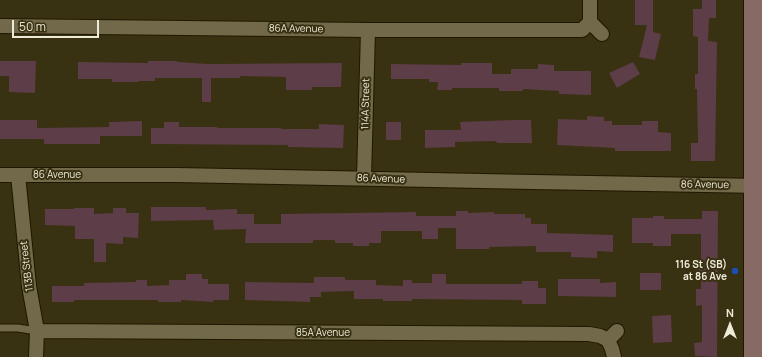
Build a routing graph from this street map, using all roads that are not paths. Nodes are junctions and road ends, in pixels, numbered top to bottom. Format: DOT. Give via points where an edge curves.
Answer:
graph roads {
  1 [pos="590,0"];
  2 [pos="754,0"];
  3 [pos="590,22"];
  4 [pos="0,26"];
  5 [pos="368,30"];
  6 [pos="602,34"];
  7 [pos="0,175"];
  8 [pos="18,175"];
  9 [pos="364,178"];
  10 [pos="758,186"];
  11 [pos="0,328"];
  12 [pos="37,331"];
  13 [pos="36,357"];
  14 [pos="614,357"];
  15 [pos="754,357"];
  1 -- 3 [label="street"];
  2 -- 10 [label="street"];
  3 -- 5 [label="street, 86A Avenue" via="582,30"];
  3 -- 6 [label="street"];
  4 -- 5 [label="street, 86A Avenue"];
  5 -- 9 [label="street, 114A Street"];
  7 -- 8 [label="street, 86 Avenue"];
  8 -- 9 [label="street, 86 Avenue"];
  8 -- 12 [label="street, 113B Street" via="29,286"];
  9 -- 10 [label="street, 86 Avenue"];
  10 -- 15 [label="street"];
  11 -- 12 [label="lane"];
  12 -- 13 [label="street, 113B Street"];
  12 -- 14 [label="street, 85A Avenue" via="589,334 612,336"];
}
